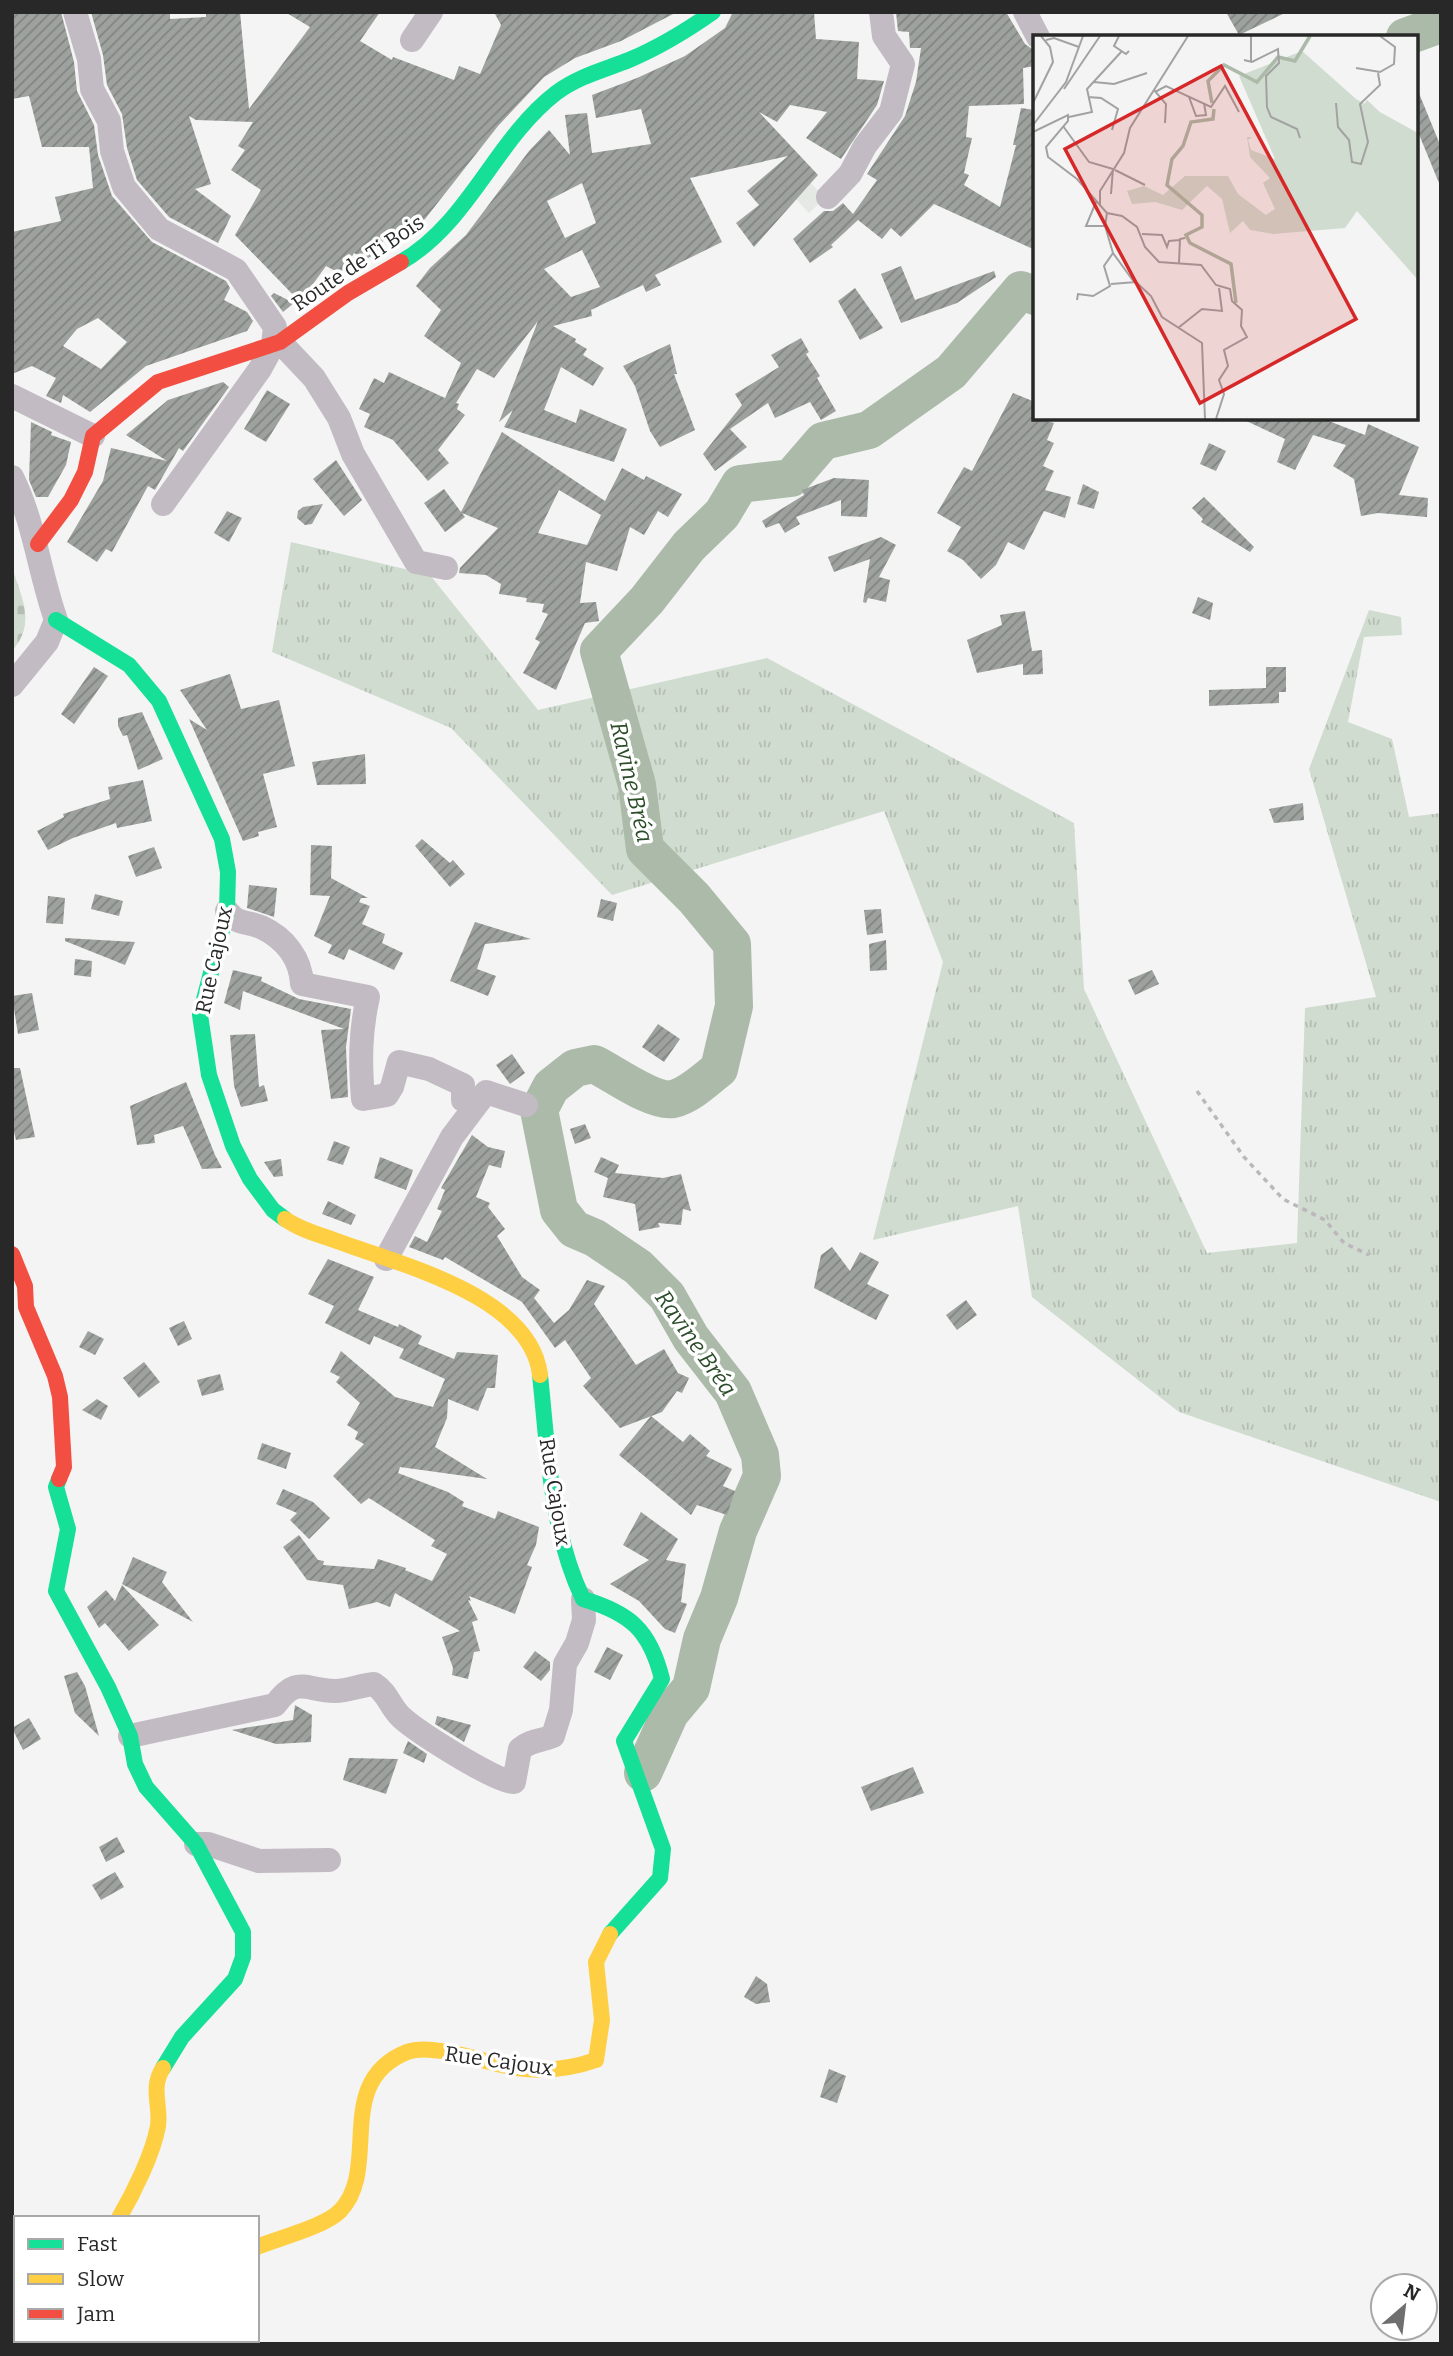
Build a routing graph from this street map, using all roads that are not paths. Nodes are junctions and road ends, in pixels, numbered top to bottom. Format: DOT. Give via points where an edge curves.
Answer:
graph roads {
  1 [pos="75,12"];
  2 [pos="431,12"];
  3 [pos="713,12"];
  4 [pos="881,12"];
  5 [pos="1025,12"];
  6 [pos="1037,35"];
  7 [pos="412,40"];
  8 [pos="828,197"];
  9 [pos="276,344"];
  10 [pos="12,396"];
  11 [pos="93,436"];
  12 [pos="16,494"];
  13 [pos="163,504"];
  14 [pos="38,544"];
  15 [pos="446,568"];
  16 [pos="56,621"];
  17 [pos="12,685"];
  18 [pos="227,911"];
  19 [pos="479,1101"];
  20 [pos="526,1105"];
  21 [pos="12,1254"];
  22 [pos="386,1259"];
  23 [pos="583,1599"];
  24 [pos="130,1736"];
  25 [pos="196,1844"];
  26 [pos="328,1860"];
  27 [pos="120,2216"];
  28 [pos="259,2246"];
  1 -- 9 [label="street" via="89,59 92,89 109,121 112,151 124,187 159,229 236,270 275,327"];
  2 -- 7 [label="street"];
  3 -- 9 [label="street, Route de Ti Bois" via="674,39 585,75 555,94 514,138 440,233 417,253 359,285"];
  4 -- 8 [label="street" via="884,36 903,64 891,112 850,174"];
  5 -- 6 [label="street"];
  9 -- 11 [label="street, Route de Ti Bois" via="158,382"];
  9 -- 13 [label="street"];
  9 -- 15 [label="street" via="314,377 416,562"];
  10 -- 11 [label="street"];
  11 -- 14 [label="street" via="85,472 71,500"];
  12 -- 14 [label="street"];
  14 -- 16 [label="street"];
  16 -- 17 [label="street" via="47,642"];
  16 -- 18 [label="street, Rue Cajoux" via="129,665 159,701 222,839 228,872"];
  18 -- 19 [label="street" via="237,923 258,926 280,939 299,962 302,984 368,996 360,1058 363,1099 387,1095 398,1062 429,1069 463,1085 463,1100"];
  18 -- 22 [label="street, Rue Cajoux" via="200,1015 209,1075 233,1146 273,1210 292,1224"];
  19 -- 20 [label="street" via="486,1092"];
  19 -- 22 [label="street" via="429,1176"];
  21 -- 24 [label="street" via="25,1286 26,1307 60,1397 64,1467 56,1487 68,1515 68,1539 55,1591"];
  22 -- 23 [label="street, Rue Cajoux" via="465,1290 511,1319 538,1359 553,1494 567,1566"];
  23 -- 24 [label="street" via="584,1620 565,1664 558,1723 553,1736 520,1749 514,1783 481,1771 411,1725 399,1716 386,1691 374,1684 332,1691 295,1686 275,1705"];
  23 -- 28 [label="street, Rue Cajoux" via="611,1606 643,1629 657,1654 662,1679 624,1741 663,1849 660,1878 607,1937 596,1962 602,2020 596,2060 568,2070 517,2068 410,2051 380,2069 364,2099 349,2200 339,2212"];
  24 -- 25 [label="street" via="135,1764 146,1787"];
  25 -- 26 [label="street" via="259,1861"];
  25 -- 27 [label="street" via="243,1932 243,1957 235,1979 182,2037 155,2080 158,2126"];
}
